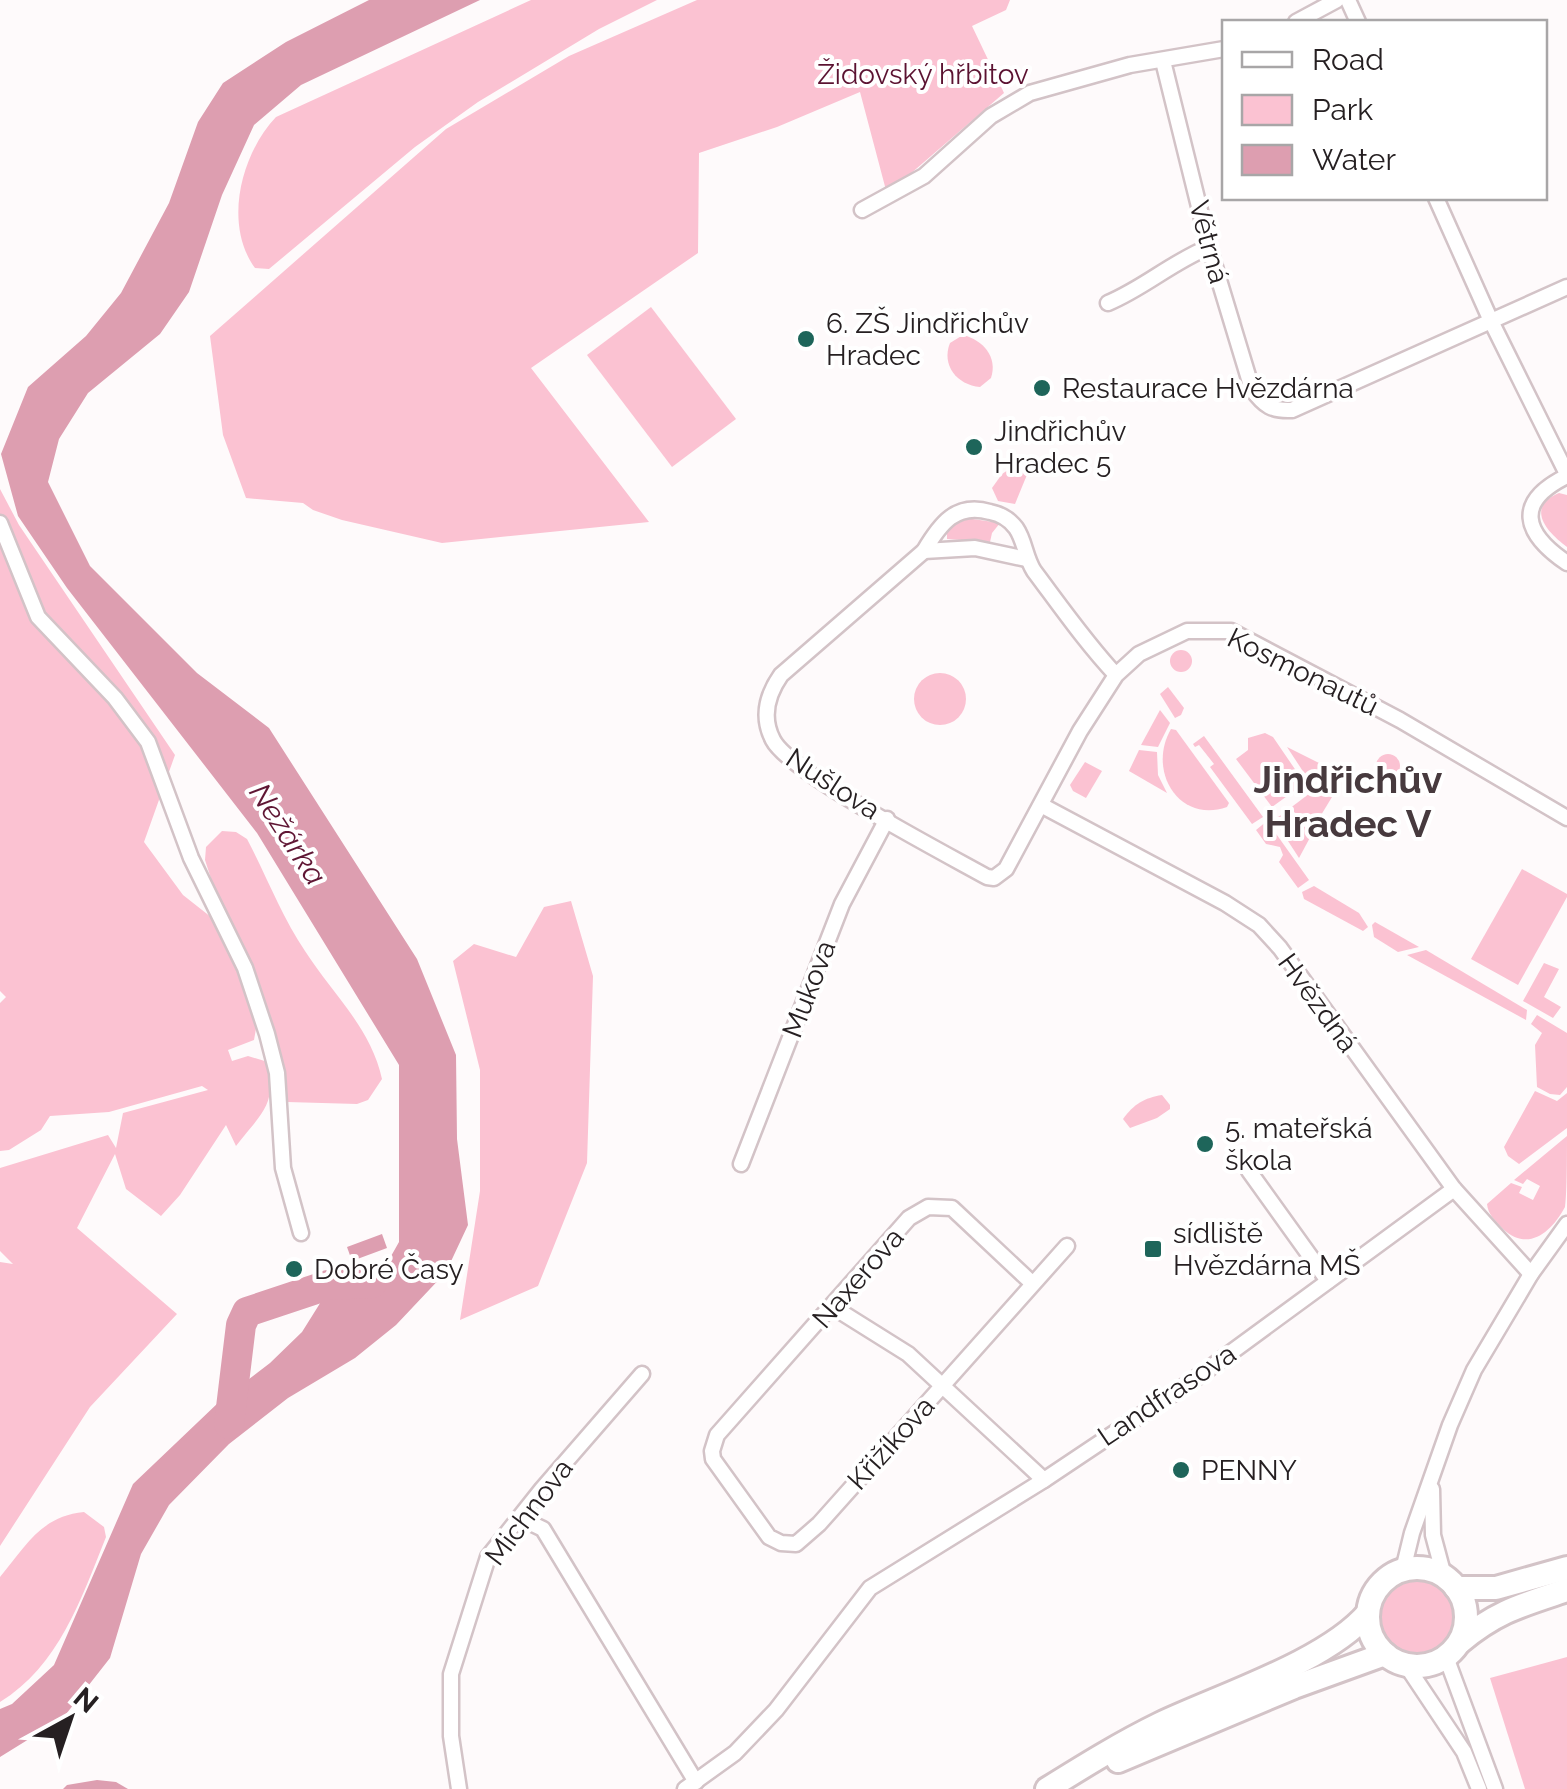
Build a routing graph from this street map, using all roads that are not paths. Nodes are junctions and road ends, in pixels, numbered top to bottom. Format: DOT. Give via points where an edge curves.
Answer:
graph roads {
  1 [pos="1338,0"];
  2 [pos="1300,20"];
  3 [pos="1222,48"];
  4 [pos="1163,62"];
  5 [pos="1437,200"];
  6 [pos="862,210"];
  7 [pos="1209,247"];
  8 [pos="1567,287"];
  9 [pos="1108,303"];
  10 [pos="1491,321"];
  11 [pos="1567,475"];
  12 [pos="0,523"];
  13 [pos="924,551"];
  14 [pos="1026,559"];
  15 [pos="1567,563"];
  16 [pos="1116,675"];
  17 [pos="1042,806"];
  18 [pos="1567,818"];
  19 [pos="887,819"];
  20 [pos="741,1164"];
  21 [pos="1249,1171"];
  22 [pos="1454,1189"];
  23 [pos="1567,1224"];
  24 [pos="301,1234"];
  25 [pos="1067,1246"];
  26 [pos="1532,1274"];
  27 [pos="1328,1281"];
  28 [pos="1034,1284"];
  29 [pos="833,1308"];
  30 [pos="642,1374"];
  31 [pos="941,1386"];
  32 [pos="713,1459"];
  33 [pos="1044,1480"];
  34 [pos="1432,1483"];
  35 [pos="520,1518"];
  36 [pos="1567,1568"];
  37 [pos="1403,1570"];
  38 [pos="1450,1582"];
  39 [pos="1567,1590"];
  40 [pos="1368,1613"];
  41 [pos="1453,1650"];
  42 [pos="1395,1659"];
  43 [pos="690,1786"];
  44 [pos="459,1789"];
  45 [pos="1048,1789"];
  46 [pos="1479,1789"];
  47 [pos="1495,1789"];
  1 -- 2 [label="street"];
  3 -- 4 [label="street"];
  4 -- 6 [label="street" via="1030,93 991,116 924,176"];
  4 -- 7 [label="street, Větrná"];
  5 -- 10 [label="street"];
  7 -- 9 [label="street"];
  7 -- 10 [label="street, Větrná" via="1252,389 1276,411 1292,410"];
  8 -- 10 [label="street"];
  10 -- 11 [label="street"];
  11 -- 15 [label="street" via="1531,504 1537,537"];
  12 -- 24 [label="street" via="38,617 148,742 191,858 245,968 277,1074 283,1168"];
  13 -- 14 [label="street" via="975,548"];
  13 -- 14 [label="street, Nušlova" via="938,526 959,511 977,509 1008,520"];
  13 -- 19 [label="street, Nušlova" via="781,675 766,708 773,741 784,754"];
  14 -- 16 [label="street"];
  16 -- 17 [label="street, Kosmonautů"];
  16 -- 18 [label="street, Kosmonautů" via="1167,638 1231,630"];
  17 -- 19 [label="street, Nušlova" via="994,878"];
  17 -- 22 [label="street, Hvězdná" via="1259,926"];
  19 -- 20 [label="street, Mukova" via="842,904"];
  21 -- 27 [label="street"];
  22 -- 26 [label="street, Hvězdná"];
  22 -- 27 [label="street, Landfrasova"];
  23 -- 26 [label="street"];
  25 -- 28 [label="street, Křižíkova"];
  26 -- 34 [label="street" via="1474,1370"];
  27 -- 33 [label="street, Landfrasova"];
  28 -- 29 [label="street, Naxerova" via="952,1208 928,1207 909,1218"];
  28 -- 31 [label="street, Křižíkova"];
  29 -- 31 [label="street" via="908,1354"];
  29 -- 32 [label="street, Naxerova" via="718,1435"];
  30 -- 35 [label="street, Michnova"];
  31 -- 32 [label="street, Křižíkova" via="796,1544 769,1537"];
  31 -- 33 [label="street"];
  33 -- 43 [label="street, Landfrasova" via="870,1588 776,1710"];
  34 -- 37 [label="street"];
  34 -- 38 [label="street" via="1433,1536"];
  35 -- 43 [label="street" via="543,1529"];
  35 -- 44 [label="street, Michnova" via="488,1557 451,1674"];
  36 -- 38 [label="main road" via="1496,1588"];
  37 -- 38 [label="main road" via="1428,1569"];
  37 -- 40 [label="main road" via="1379,1586"];
  38 -- 41 [label="main road" via="1466,1611"];
  39 -- 41 [label="main road" via="1503,1611"];
  40 -- 42 [label="main road" via="1371,1634"];
  40 -- 45 [label="main road" via="1320,1652 1118,1745"];
  41 -- 42 [label="main road" via="1426,1665"];
  41 -- 47 [label="street"];
  42 -- 45 [label="main road" via="1294,1687"];
  42 -- 46 [label="street" via="1464,1752"];
}
